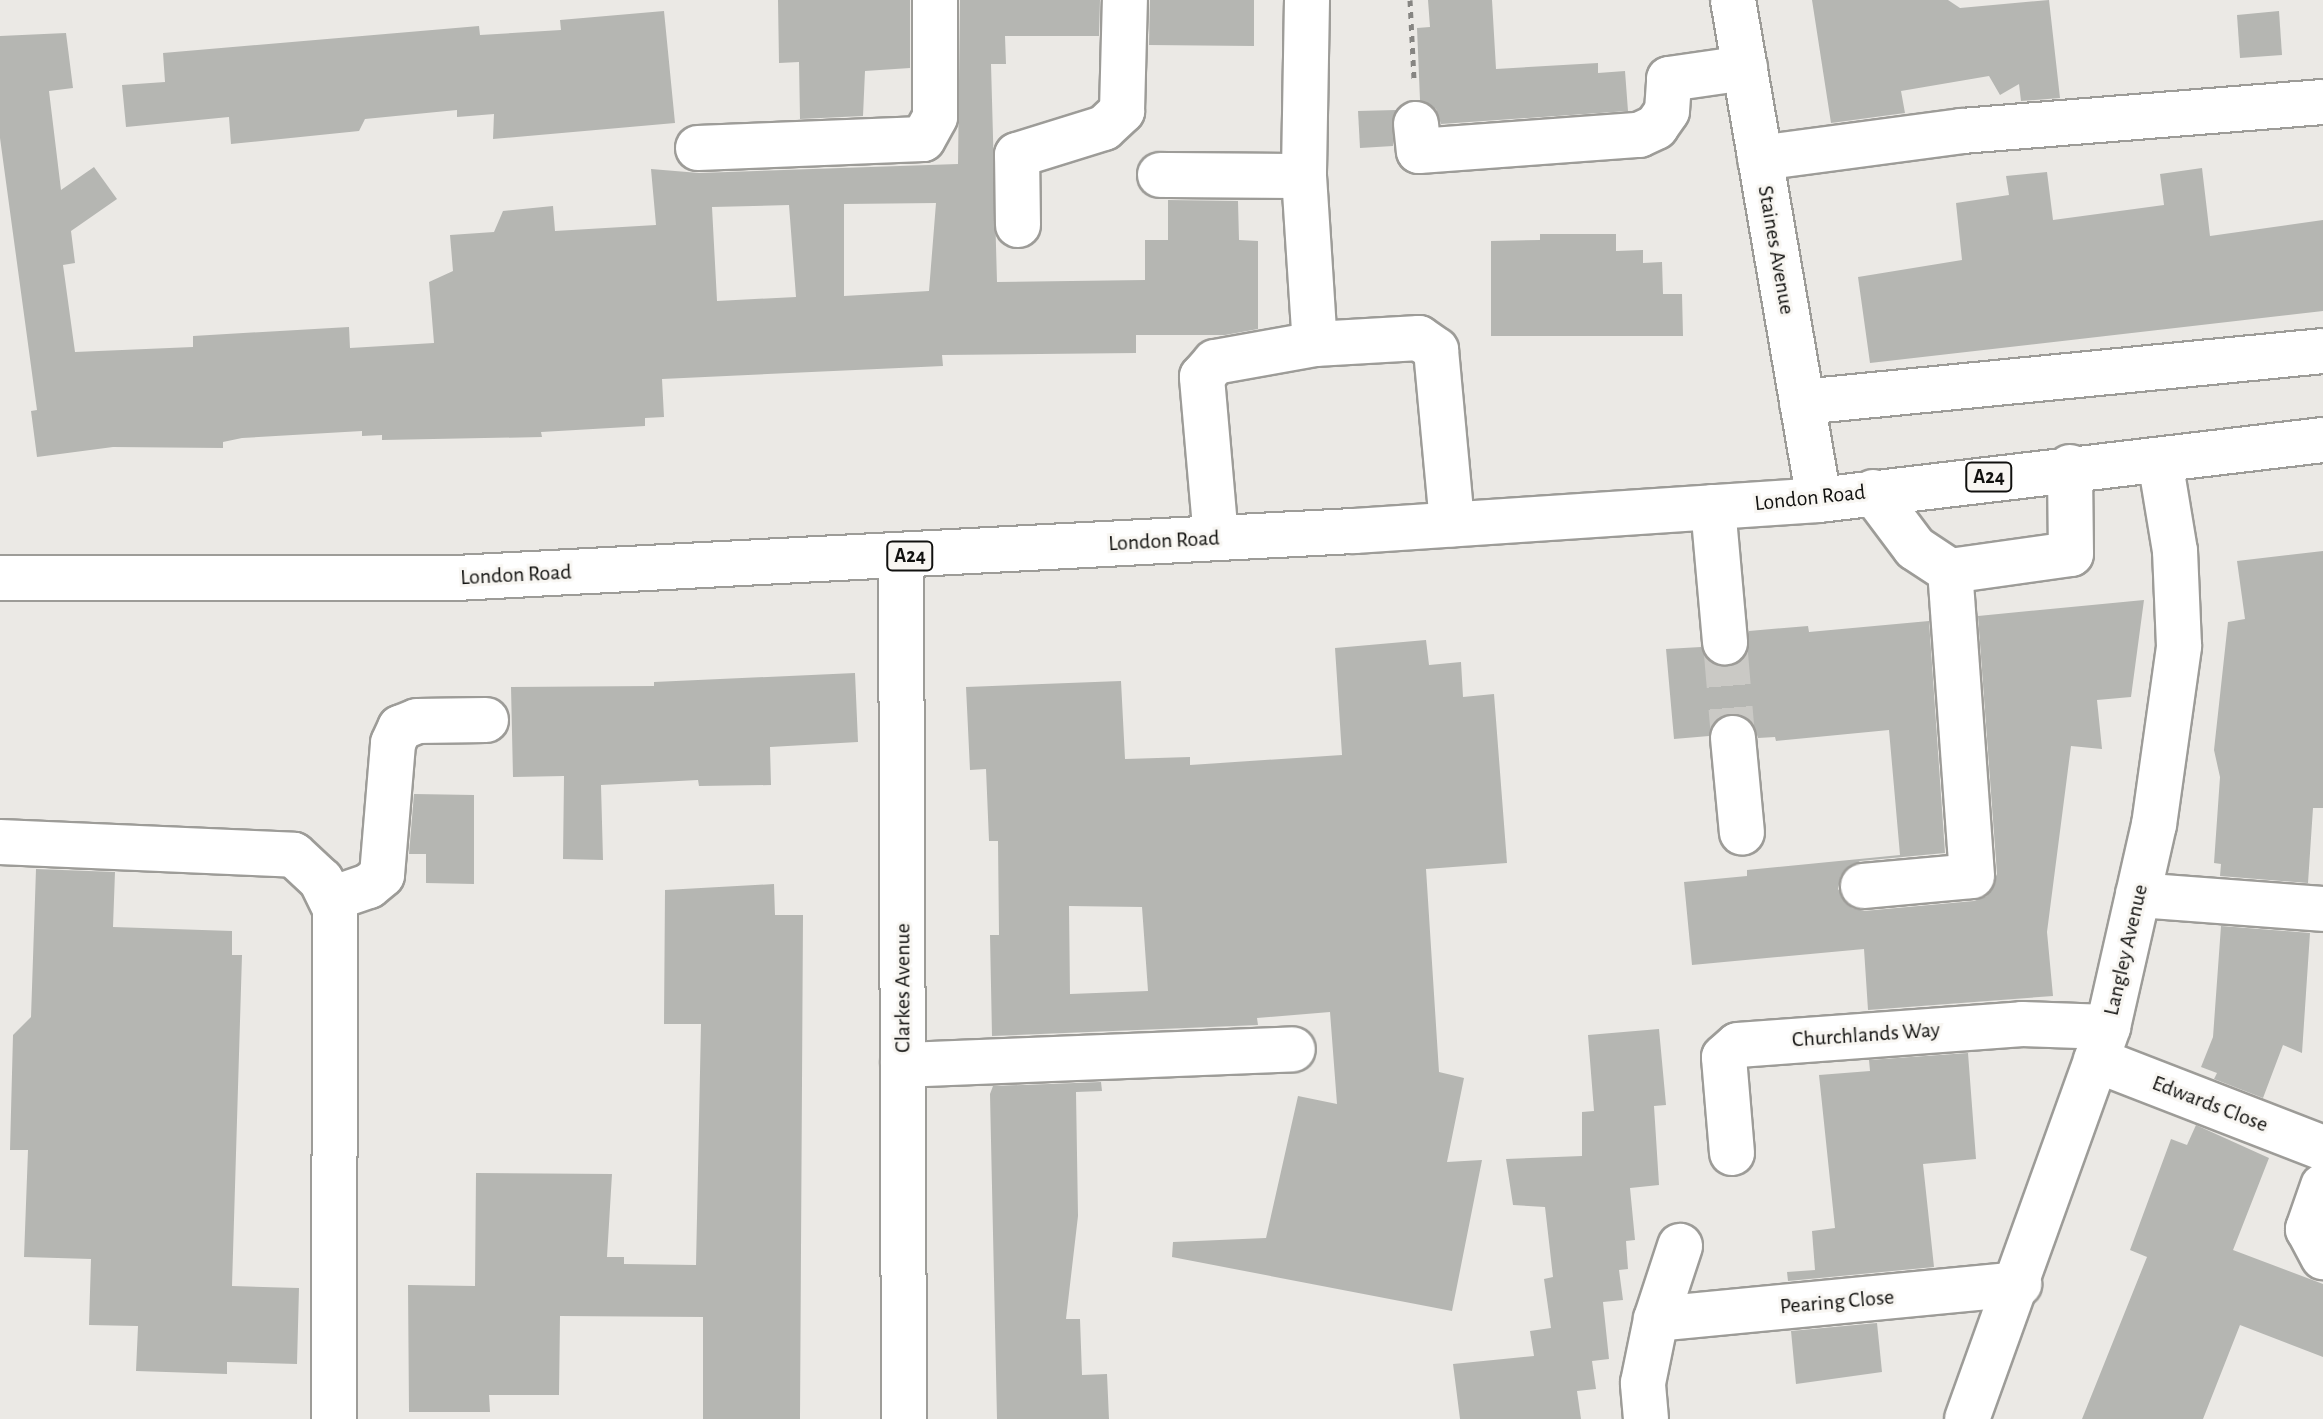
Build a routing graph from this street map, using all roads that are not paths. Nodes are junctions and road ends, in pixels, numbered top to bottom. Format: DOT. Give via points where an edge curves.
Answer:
graph roads {
  1 [pos="935,0"];
  2 [pos="1125,0"];
  3 [pos="1307,0"];
  4 [pos="1733,0"];
  5 [pos="1745,68"];
  6 [pos="2323,102"];
  7 [pos="1416,124"];
  8 [pos="698,148"];
  9 [pos="1760,158"];
  10 [pos="1160,175"];
  11 [pos="1304,176"];
  12 [pos="1018,225"];
  13 [pos="1315,344"];
  14 [pos="2323,351"];
  15 [pos="1802,402"];
  16 [pos="2323,440"];
  17 [pos="2160,460"];
  18 [pos="2070,467"];
  19 [pos="1873,492"];
  20 [pos="1819,500"];
  21 [pos="1713,507"];
  22 [pos="1452,524"];
  23 [pos="1216,538"];
  24 [pos="901,556"];
  25 [pos="1950,571"];
  26 [pos="0,578"];
  27 [pos="1725,642"];
  28 [pos="486,720"];
  29 [pos="1733,738"];
  30 [pos="1742,833"];
  31 [pos="0,842"];
  32 [pos="1863,886"];
  33 [pos="2138,895"];
  34 [pos="331,899"];
  35 [pos="2323,909"];
  36 [pos="2102,1043"];
  37 [pos="1293,1049"];
  38 [pos="903,1065"];
  39 [pos="2323,1148"];
  40 [pos="1732,1153"];
  41 [pos="2323,1186"];
  42 [pos="1680,1246"];
  43 [pos="2323,1257"];
  44 [pos="2019,1284"];
  45 [pos="1656,1319"];
  46 [pos="334,1419"];
  47 [pos="904,1419"];
  48 [pos="1646,1419"];
  49 [pos="1967,1419"];
  1 -- 8 [label="main road" via="935,117 923,139"];
  2 -- 12 [label="main road" via="1122,111 1104,128 1017,155"];
  3 -- 11 [label="main road"];
  4 -- 5 [label="main road, Staines Avenue"];
  5 -- 7 [label="main road" via="1669,79 1667,111 1656,127 1639,135 1419,151"];
  5 -- 9 [label="main road, Staines Avenue"];
  6 -- 9 [label="main road" via="1994,128"];
  9 -- 15 [label="main road, Staines Avenue"];
  10 -- 11 [label="main road"];
  11 -- 13 [label="main road"];
  13 -- 22 [label="main road" via="1419,338 1436,350"];
  13 -- 23 [label="main road" via="1215,362 1202,377"];
  14 -- 15 [label="main road"];
  15 -- 20 [label="main road, Staines Avenue"];
  16 -- 17 [label="main road, London Road / A24"];
  17 -- 18 [label="main road, London Road / A24"];
  17 -- 33 [label="main road, Langley Avenue" via="2175,551 2179,646 2170,732"];
  18 -- 19 [label="main road, London Road / A24"];
  18 -- 25 [label="main road" via="2071,554"];
  19 -- 20 [label="main road, London Road / A24"];
  19 -- 25 [label="main road" via="1915,548"];
  20 -- 21 [label="main road, London Road / A24"];
  21 -- 22 [label="main road, London Road / A24"];
  21 -- 27 [label="main road"];
  22 -- 23 [label="main road, London Road / A24"];
  23 -- 24 [label="main road, London Road / A24"];
  24 -- 26 [label="main road, London Road / A24" via="456,578"];
  24 -- 38 [label="main road, Clarkes Avenue"];
  25 -- 32 [label="main road" via="1972,876"];
  28 -- 34 [label="main road" via="417,721 400,728 393,743 382,875 369,886"];
  29 -- 30 [label="main road"];
  31 -- 34 [label="main road" via="294,855 321,880"];
  33 -- 35 [label="main road"];
  33 -- 36 [label="main road, Langley Avenue"];
  34 -- 46 [label="main road"];
  36 -- 39 [label="main road, Edwards Close"];
  36 -- 40 [label="main road, Churchlands Way" via="2022,1024 1738,1045 1724,1057"];
  36 -- 44 [label="main road, Langley Avenue"];
  37 -- 38 [label="main road"];
  38 -- 47 [label="main road, Clarkes Avenue"];
  41 -- 43 [label="main road" via="2308,1229"];
  42 -- 45 [label="main road"];
  44 -- 45 [label="main road, Pearing Close"];
  44 -- 49 [label="main road, Langley Avenue"];
  45 -- 48 [label="main road" via="1643,1383"];
}
